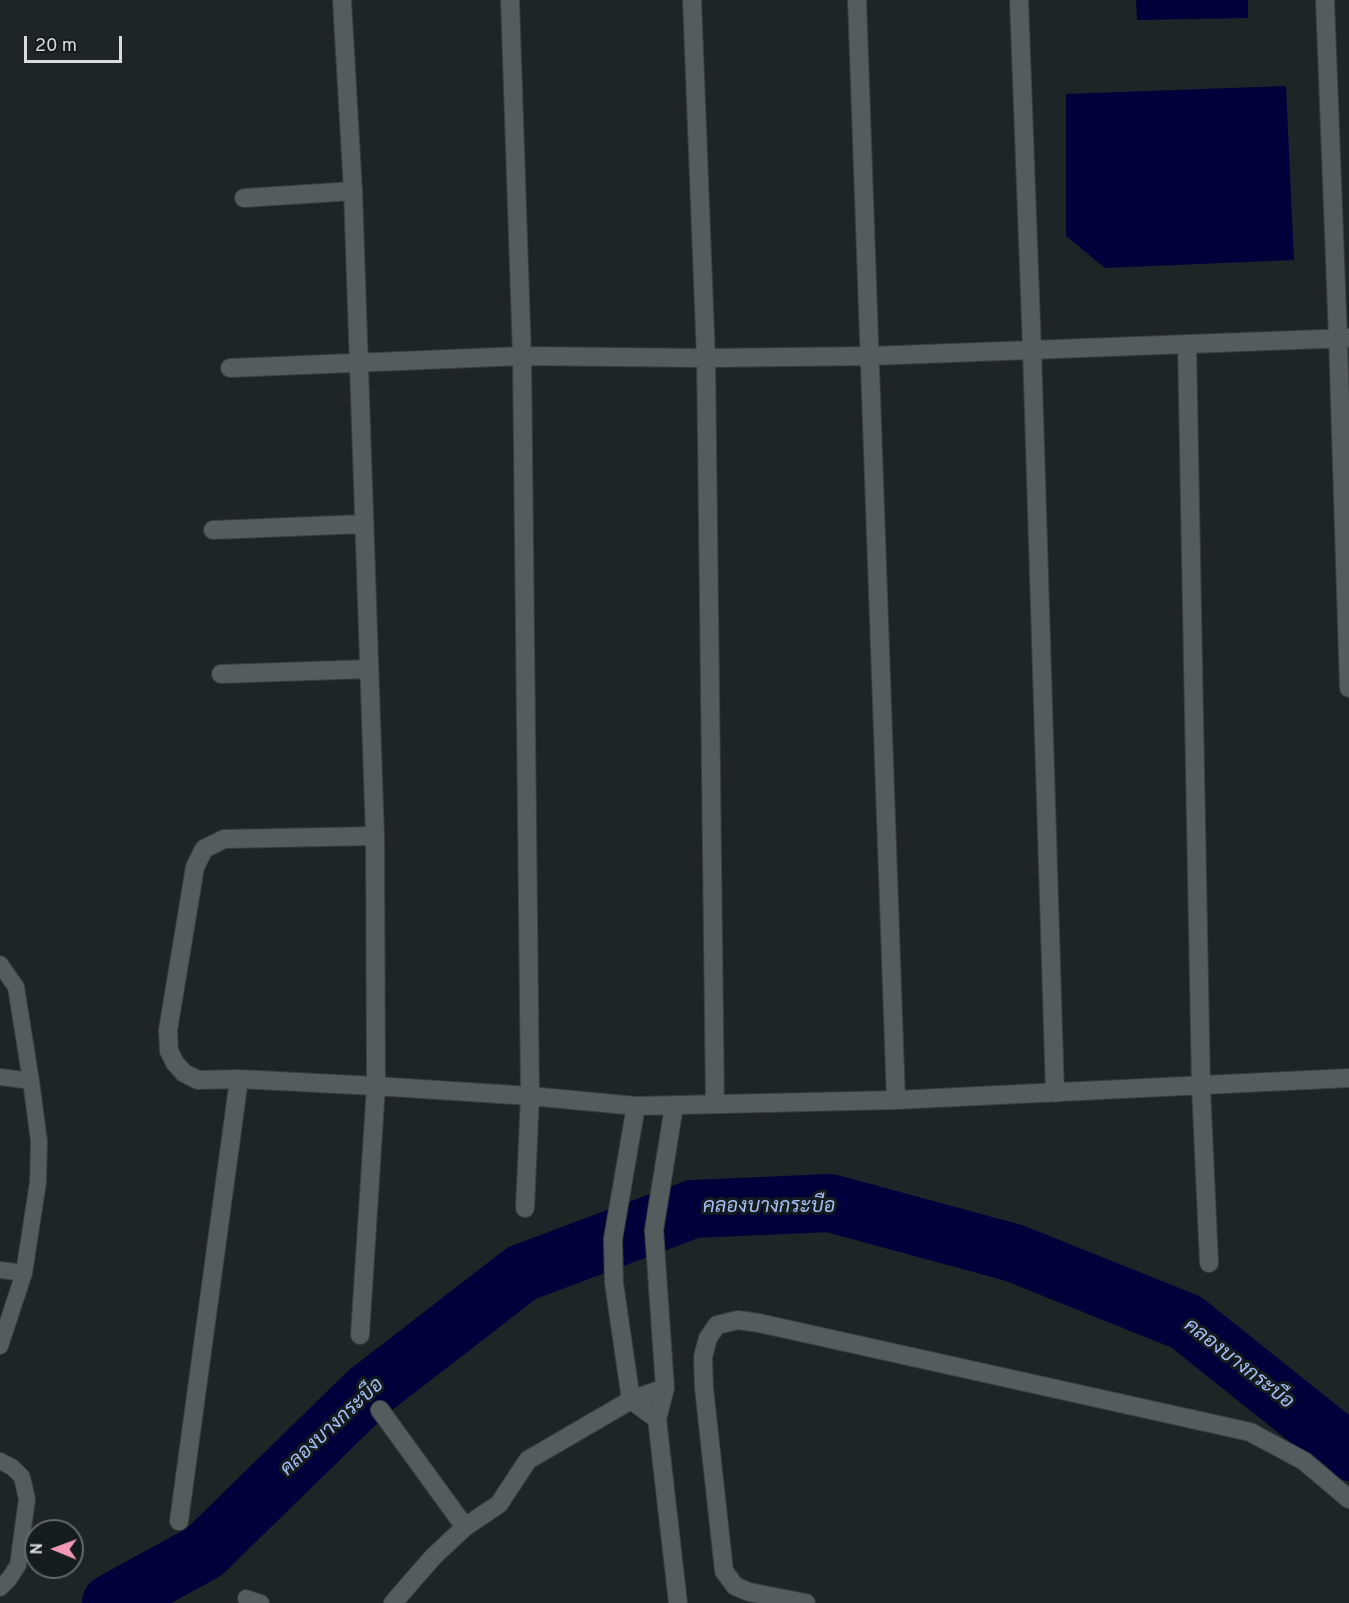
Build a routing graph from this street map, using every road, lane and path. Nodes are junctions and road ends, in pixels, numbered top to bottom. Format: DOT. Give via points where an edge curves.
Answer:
graph roads {
  1 [pos="342,0"];
  2 [pos="510,0"];
  3 [pos="692,0"];
  4 [pos="857,0"];
  5 [pos="1019,0"];
  6 [pos="1325,0"];
  7 [pos="353,191"];
  8 [pos="244,198"];
  9 [pos="1344,338"];
  10 [pos="1187,344"];
  11 [pos="1032,350"];
  12 [pos="522,356"];
  13 [pos="871,356"];
  14 [pos="706,358"];
  15 [pos="358,363"];
  16 [pos="230,368"];
  17 [pos="364,524"];
  18 [pos="213,530"];
  19 [pos="369,669"];
  20 [pos="221,674"];
  21 [pos="1349,688"];
  22 [pos="375,836"];
  23 [pos="0,964"];
  24 [pos="0,1077"];
  25 [pos="1349,1078"];
  26 [pos="239,1079"];
  27 [pos="31,1081"];
  28 [pos="376,1086"];
  29 [pos="1201,1087"];
  30 [pos="1055,1093"];
  31 [pos="530,1096"];
  32 [pos="896,1100"];
  33 [pos="715,1104"];
  34 [pos="636,1106"];
  35 [pos="674,1107"];
  36 [pos="525,1208"];
  37 [pos="1209,1263"];
  38 [pos="0,1270"];
  39 [pos="24,1273"];
  40 [pos="360,1335"];
  41 [pos="0,1346"];
  42 [pos="666,1388"];
  43 [pos="631,1400"];
  44 [pos="380,1410"];
  45 [pos="657,1419"];
  46 [pos="0,1461"];
  47 [pos="1349,1499"];
  48 [pos="179,1521"];
  49 [pos="465,1527"];
  50 [pos="0,1588"];
  51 [pos="393,1603"];
  52 [pos="678,1603"];
  53 [pos="806,1603"];
  1 -- 7 [label="street"];
  2 -- 12 [label="street"];
  3 -- 14 [label="street"];
  4 -- 13 [label="street"];
  5 -- 11 [label="street"];
  6 -- 9 [label="street"];
  7 -- 8 [label="street"];
  7 -- 15 [label="street"];
  9 -- 10 [label="street"];
  9 -- 21 [label="street"];
  10 -- 11 [label="street"];
  10 -- 29 [label="street"];
  11 -- 13 [label="street"];
  11 -- 30 [label="street"];
  12 -- 14 [label="street"];
  12 -- 15 [label="street"];
  12 -- 31 [label="street"];
  13 -- 14 [label="street"];
  13 -- 32 [label="street"];
  14 -- 33 [label="street"];
  15 -- 16 [label="street"];
  15 -- 17 [label="street"];
  17 -- 18 [label="street"];
  17 -- 19 [label="street"];
  19 -- 20 [label="street"];
  19 -- 22 [label="street"];
  22 -- 26 [label="street" via="224,838 204,849 195,867 168,1030 169,1051 184,1073 198,1080"];
  22 -- 28 [label="street"];
  23 -- 27 [label="lane" via="16,987"];
  24 -- 27 [label="lane"];
  25 -- 29 [label="street"];
  26 -- 28 [label="street"];
  26 -- 48 [label="street"];
  27 -- 39 [label="lane" via="39,1141 38,1182"];
  28 -- 31 [label="street"];
  28 -- 40 [label="street"];
  29 -- 30 [label="street"];
  29 -- 37 [label="street"];
  30 -- 32 [label="street"];
  31 -- 34 [label="street"];
  31 -- 36 [label="street"];
  32 -- 33 [label="street"];
  33 -- 35 [label="street"];
  34 -- 35 [label="street"];
  34 -- 43 [label="street" via="613,1239 614,1283"];
  35 -- 42 [label="street" via="654,1230"];
  38 -- 39 [label="lane"];
  39 -- 41 [label="lane"];
  42 -- 43 [label="street"];
  42 -- 45 [label="street"];
  43 -- 45 [label="street"];
  43 -- 49 [label="street" via="528,1460 499,1504"];
  44 -- 49 [label="street"];
  45 -- 52 [label="street"];
  46 -- 50 [label="lane" via="22,1477 27,1499 18,1565"];
  47 -- 53 [label="street" via="1304,1461 1250,1432 759,1323 738,1320 717,1325 708,1338 703,1357 724,1571 735,1586 748,1592"];
  49 -- 51 [label="street"];
}
